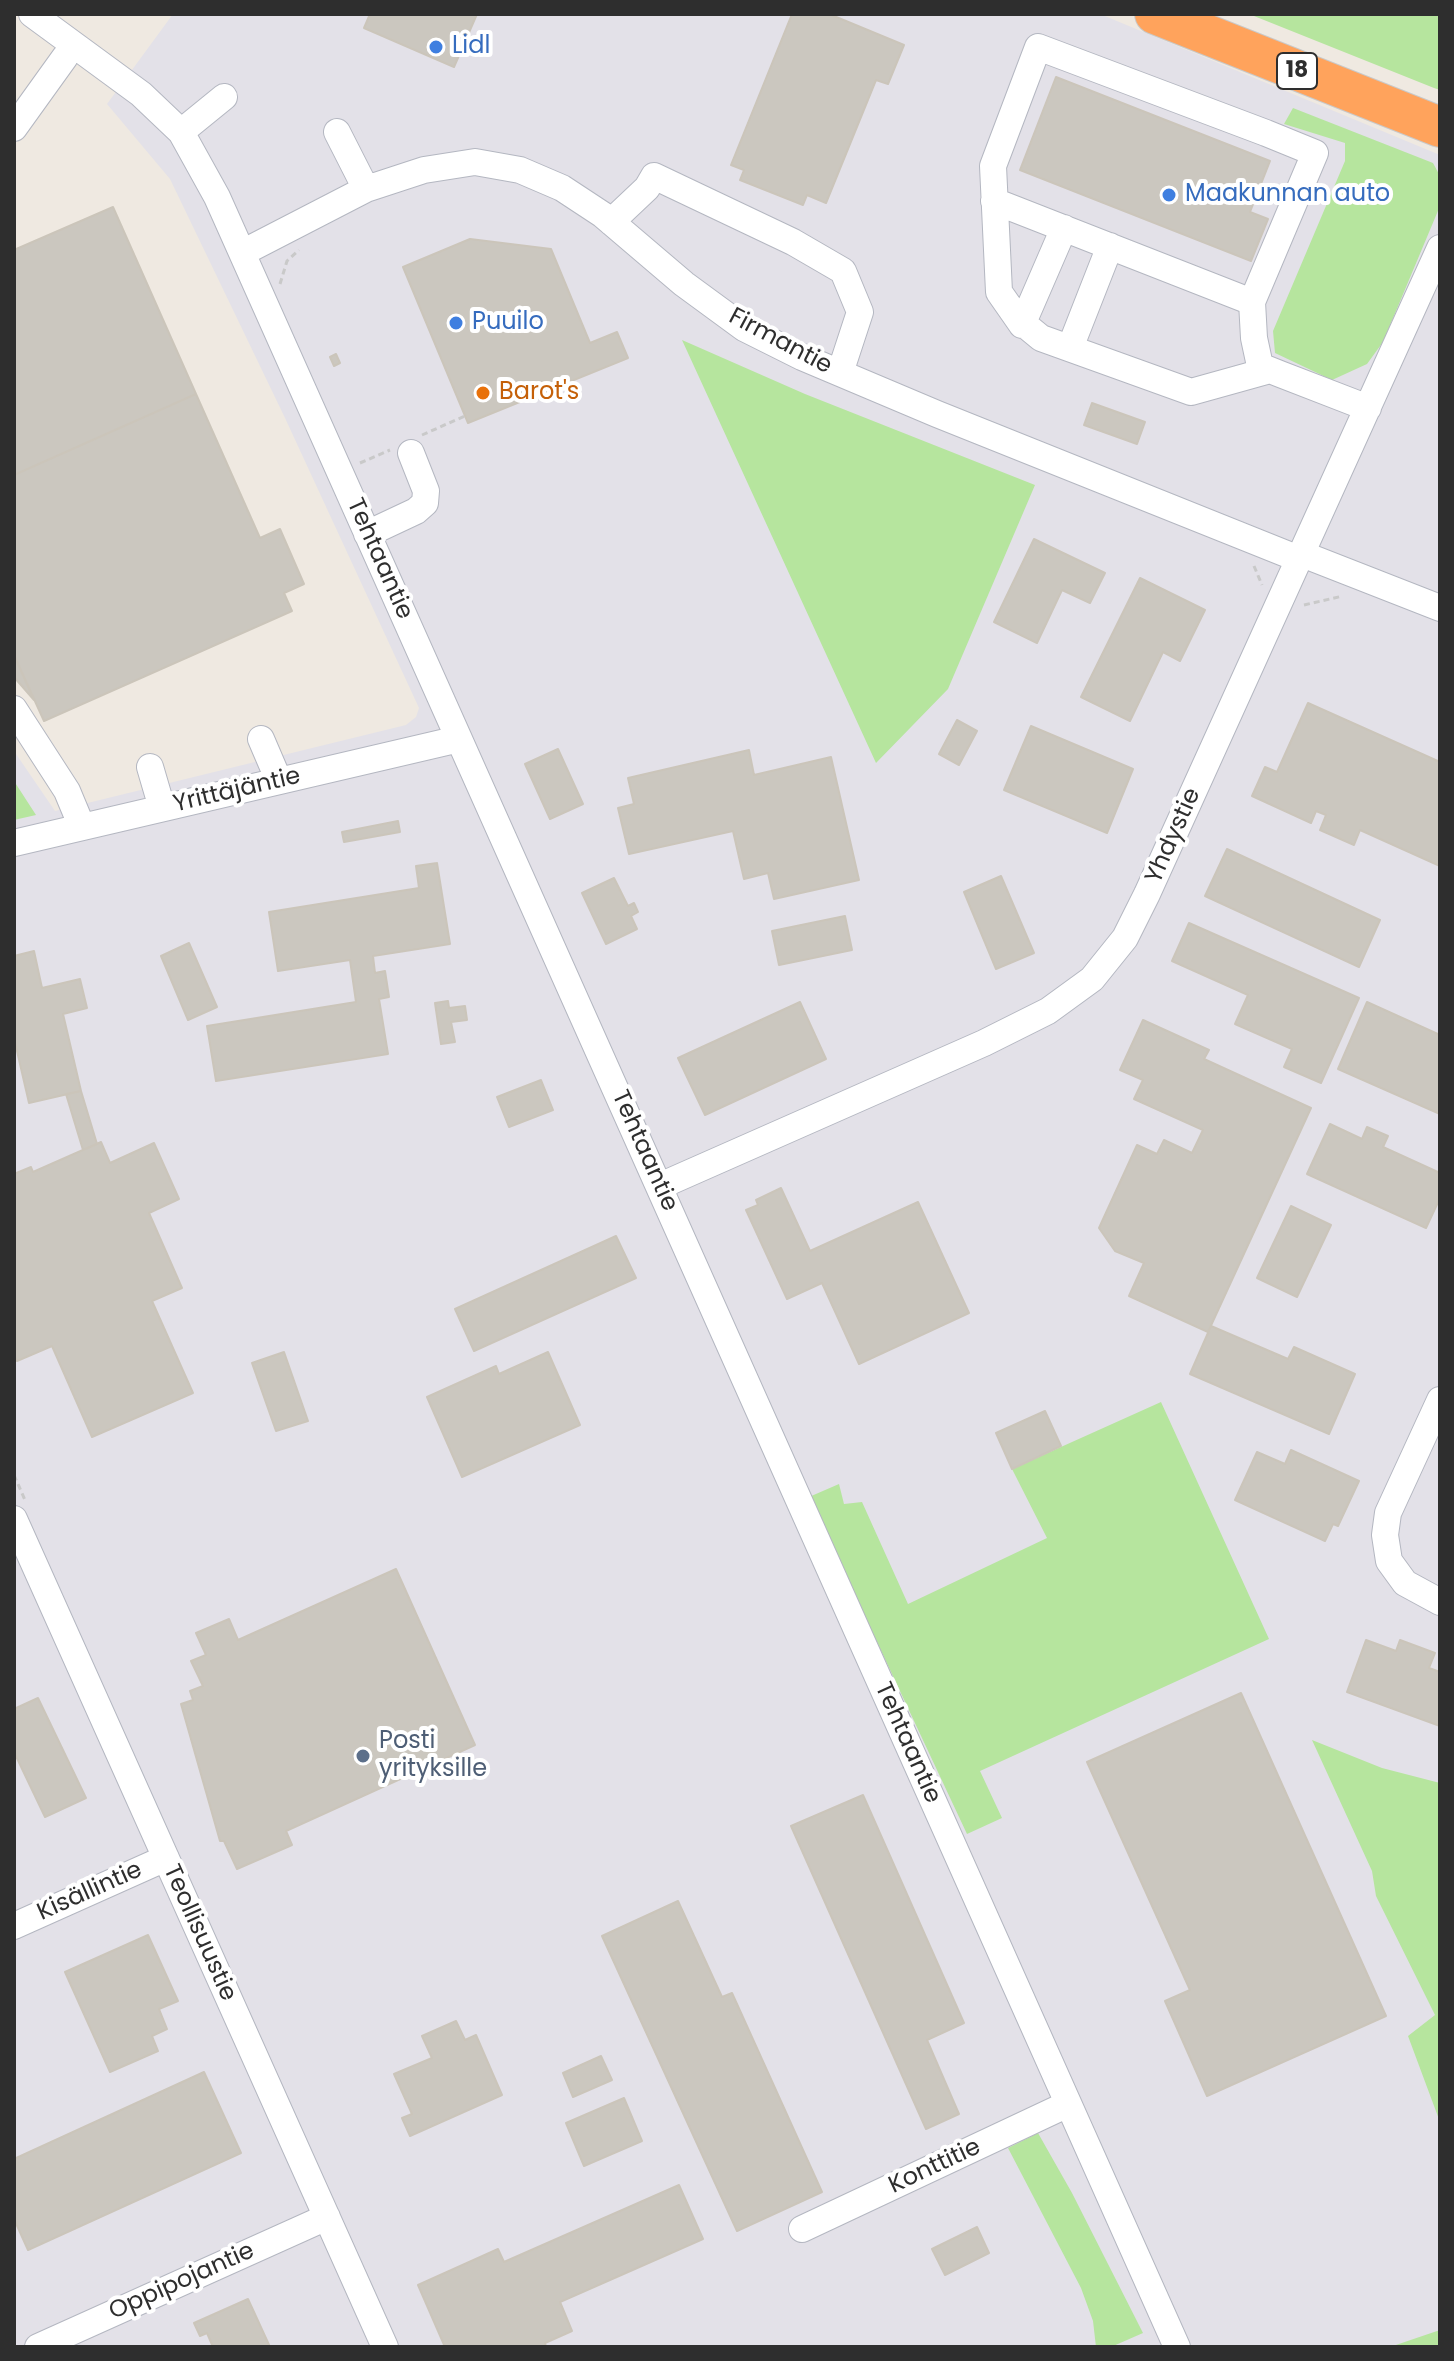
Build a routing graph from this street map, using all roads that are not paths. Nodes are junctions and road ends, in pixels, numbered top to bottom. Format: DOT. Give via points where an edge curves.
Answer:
graph roads {
  1 [pos="1155,14"];
  2 [pos="43,17"];
  3 [pos="65,57"];
  4 [pos="224,97"];
  5 [pos="1440,127"];
  6 [pos="14,128"];
  7 [pos="181,132"];
  8 [pos="337,132"];
  9 [pos="366,189"];
  10 [pos="994,201"];
  11 [pos="611,222"];
  12 [pos="1064,228"];
  13 [pos="1110,246"];
  14 [pos="1440,248"];
  15 [pos="242,253"];
  16 [pos="1252,302"];
  17 [pos="1022,325"];
  18 [pos="1070,348"];
  19 [pos="1270,370"];
  20 [pos="840,373"];
  21 [pos="1368,408"];
  22 [pos="411,453"];
  23 [pos="367,534"];
  24 [pos="1301,556"];
  25 [pos="1440,608"];
  26 [pos="14,709"];
  27 [pos="261,739"];
  28 [pos="459,739"];
  29 [pos="150,767"];
  30 [pos="279,781"];
  31 [pos="162,808"];
  32 [pos="82,827"];
  33 [pos="14,843"];
  34 [pos="660,1186"];
  35 [pos="1440,1400"];
  36 [pos="14,1519"];
  37 [pos="1440,1602"];
  38 [pos="166,1858"];
  39 [pos="14,1926"];
  40 [pos="1068,2104"];
  41 [pos="327,2217"];
  42 [pos="802,2229"];
  43 [pos="38,2347"];
  44 [pos="385,2347"];
  45 [pos="1177,2347"];
  1 -- 5 [label="highway, 18"];
  2 -- 7 [label="street, Tehtaantie"];
  3 -- 6 [label="street"];
  4 -- 7 [label="street"];
  7 -- 15 [label="street, Tehtaantie"];
  8 -- 9 [label="street"];
  9 -- 11 [label="street, Firmantie" via="424,170 475,162 520,170 562,188"];
  9 -- 15 [label="street, Firmantie"];
  10 -- 12 [label="street"];
  10 -- 16 [label="street" via="993,166 1038,47 1266,133 1315,153"];
  10 -- 17 [label="street" via="999,292"];
  11 -- 20 [label="street, Firmantie" via="744,328"];
  11 -- 20 [label="street" via="654,176 843,271 860,312"];
  12 -- 13 [label="street"];
  12 -- 17 [label="street"];
  13 -- 16 [label="street"];
  13 -- 18 [label="street"];
  14 -- 21 [label="street, Yhdystie"];
  15 -- 23 [label="street, Tehtaantie"];
  16 -- 19 [label="street" via="1260,366"];
  17 -- 18 [label="street"];
  18 -- 19 [label="street" via="1191,392"];
  19 -- 21 [label="street"];
  20 -- 24 [label="street, Firmantie"];
  21 -- 24 [label="street, Yhdystie"];
  22 -- 23 [label="street" via="426,491 425,503"];
  23 -- 28 [label="street, Tehtaantie"];
  24 -- 25 [label="street, Firmantie"];
  24 -- 34 [label="street, Yhdystie" via="1147,894 1125,938 1092,979 1048,1011 984,1043"];
  26 -- 32 [label="street" via="67,791"];
  27 -- 30 [label="street"];
  28 -- 30 [label="street, Yrittäjäntie"];
  28 -- 34 [label="street, Tehtaantie"];
  29 -- 31 [label="street"];
  30 -- 31 [label="street, Yrittäjäntie"];
  31 -- 32 [label="street, Yrittäjäntie"];
  32 -- 33 [label="street, Yrittäjäntie"];
  34 -- 40 [label="street, Tehtaantie"];
  35 -- 37 [label="street" via="1388,1513 1385,1535 1389,1561 1405,1583"];
  36 -- 38 [label="street, Teollisuustie"];
  38 -- 39 [label="street, Kisällintie"];
  38 -- 41 [label="street, Teollisuustie"];
  40 -- 42 [label="street, Konttitie"];
  40 -- 45 [label="street, Tehtaantie"];
  41 -- 43 [label="street, Oppipojantie"];
  41 -- 44 [label="street, Teollisuustie"];
}
